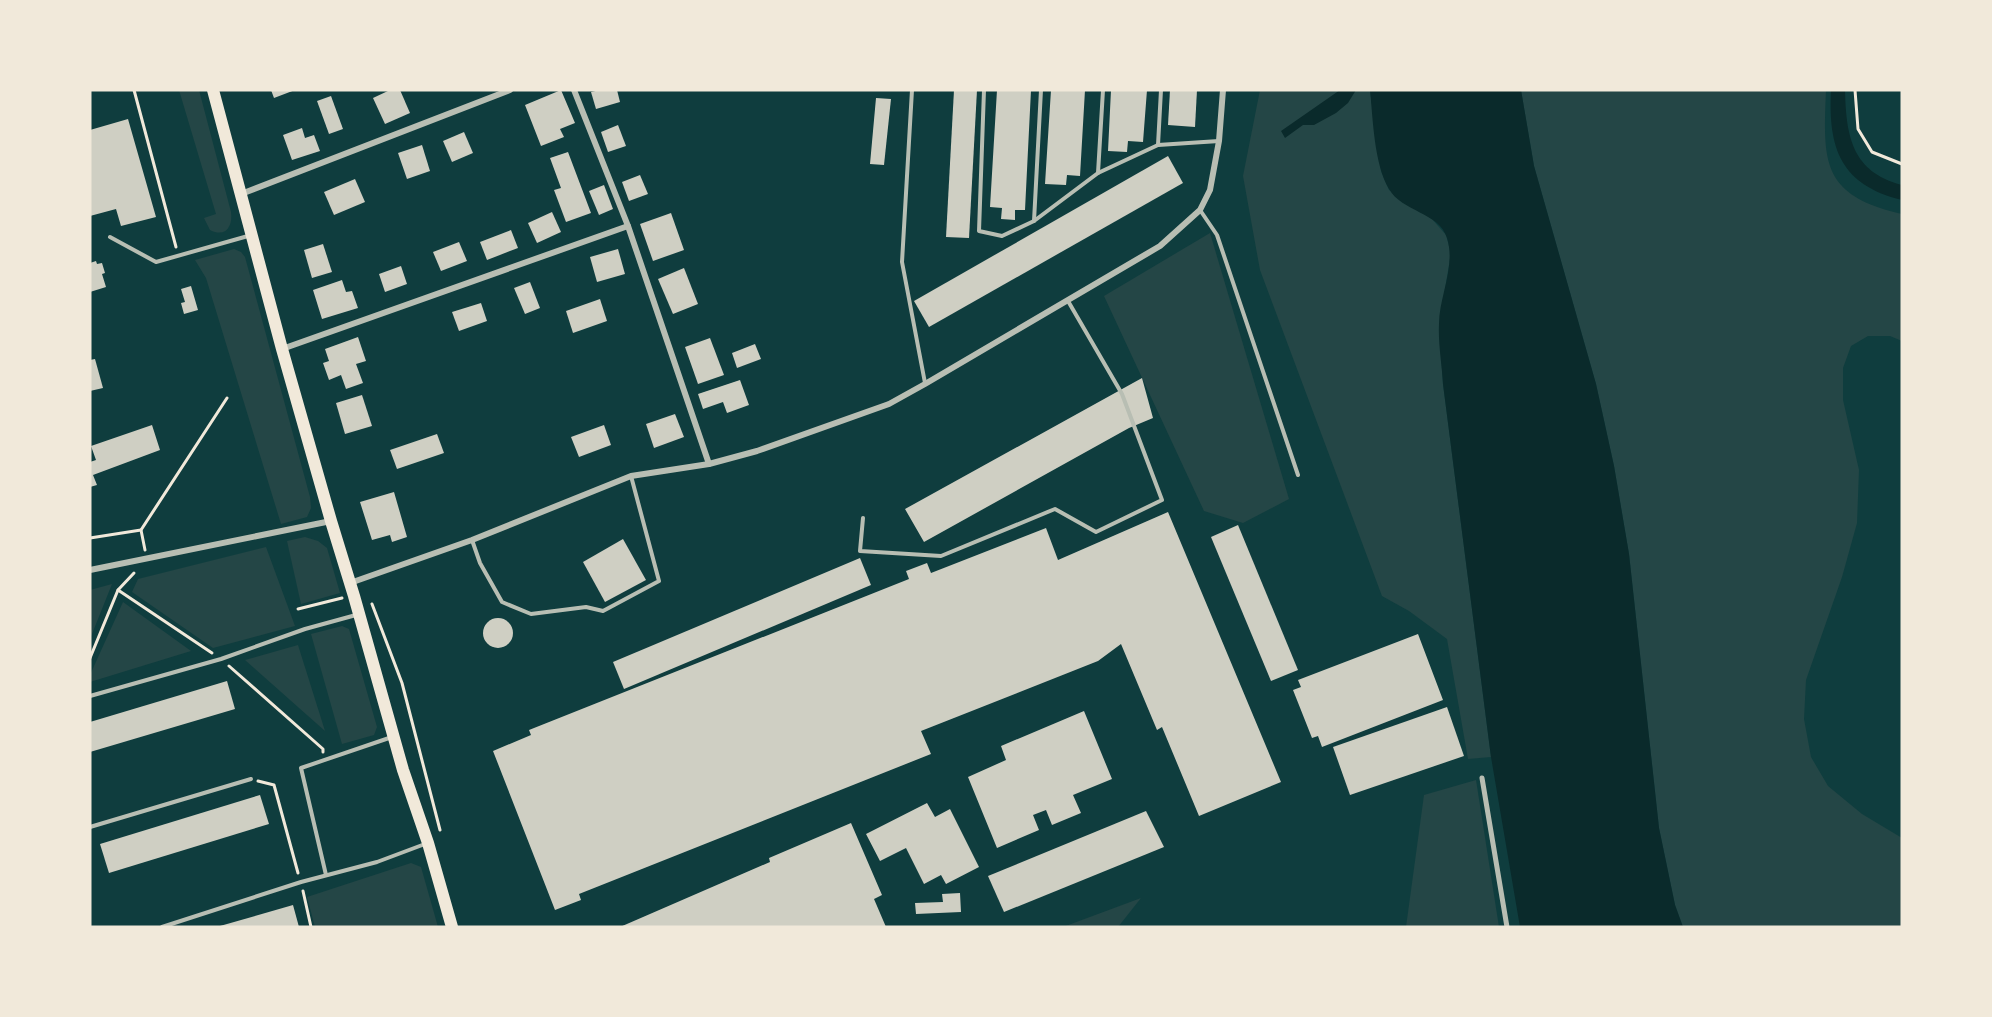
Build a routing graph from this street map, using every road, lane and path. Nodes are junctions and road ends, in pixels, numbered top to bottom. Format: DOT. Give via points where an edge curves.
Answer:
graph roads {
  1 [pos="134,90"];
  2 [pos="213,90"];
  3 [pos="510,90"];
  4 [pos="574,90"];
  5 [pos="912,90"];
  6 [pos="984,90"];
  7 [pos="1041,90"];
  8 [pos="1103,90"];
  9 [pos="1161,90"];
  10 [pos="1222,90"];
  11 [pos="1855,90"];
  12 [pos="1219,141"];
  13 [pos="1158,145"];
  14 [pos="1902,164"];
  15 [pos="1098,173"];
  16 [pos="240,194"];
  17 [pos="1200,210"];
  18 [pos="1034,221"];
  19 [pos="628,226"];
  20 [pos="252,235"];
  21 [pos="110,237"];
  22 [pos="176,247"];
  23 [pos="1068,301"];
  24 [pos="282,349"];
  25 [pos="925,384"];
  26 [pos="227,398"];
  27 [pos="708,464"];
  28 [pos="632,476"];
  29 [pos="1298,476"];
  30 [pos="863,518"];
  31 [pos="330,521"];
  32 [pos="141,530"];
  33 [pos="90,538"];
  34 [pos="472,540"];
  35 [pos="146,559"];
  36 [pos="90,570"];
  37 [pos="350,583"];
  38 [pos="118,590"];
  39 [pos="368,594"];
  40 [pos="342,598"];
  41 [pos="298,609"];
  42 [pos="359,615"];
  43 [pos="90,658"];
  44 [pos="221,659"];
  45 [pos="90,696"];
  46 [pos="394,736"];
  47 [pos="325,760"];
  48 [pos="1482,778"];
  49 [pos="251,779"];
  50 [pos="90,827"];
  51 [pos="441,837"];
  52 [pos="428,843"];
  53 [pos="326,875"];
  54 [pos="301,882"];
  55 [pos="162,927"];
  56 [pos="311,927"];
  57 [pos="452,927"];
  58 [pos="1507,927"];
  1 -- 22 [label="path"];
  2 -- 16 [label="main road"];
  3 -- 16 [label="street"];
  4 -- 19 [label="street"];
  5 -- 25 [label="lane" via="903,262"];
  6 -- 18 [label="lane" via="979,231 1002,236"];
  7 -- 18 [label="lane"];
  8 -- 15 [label="lane"];
  9 -- 13 [label="lane"];
  10 -- 12 [label="street"];
  11 -- 14 [label="path" via="1858,129 1872,152"];
  12 -- 13 [label="lane"];
  12 -- 17 [label="street" via="1210,190"];
  13 -- 15 [label="lane"];
  15 -- 18 [label="lane"];
  16 -- 20 [label="main road"];
  17 -- 23 [label="street" via="1160,246"];
  17 -- 29 [label="lane" via="1217,235"];
  19 -- 24 [label="street"];
  19 -- 27 [label="street"];
  20 -- 21 [label="lane" via="156,262"];
  20 -- 24 [label="main road"];
  23 -- 25 [label="street"];
  23 -- 30 [label="lane" via="1122,394 1162,500 1096,532 1055,509 941,556 860,551"];
  24 -- 31 [label="main road"];
  25 -- 27 [label="street" via="889,404 829,427"];
  26 -- 32 [label="path"];
  27 -- 28 [label="street"];
  28 -- 34 [label="street"];
  28 -- 34 [label="lane" via="659,581 603,611 586,607 531,614 502,603"];
  31 -- 35 [label="street"];
  31 -- 37 [label="main road"];
  32 -- 33 [label="path"];
  32 -- 35 [label="path"];
  34 -- 37 [label="street"];
  35 -- 36 [label="street"];
  35 -- 38 [label="path"];
  37 -- 42 [label="main road"];
  38 -- 43 [label="path"];
  38 -- 44 [label="path"];
  39 -- 51 [label="path" via="402,683"];
  40 -- 41 [label="path"];
  42 -- 44 [label="lane" via="305,629"];
  42 -- 46 [label="main road"];
  44 -- 45 [label="lane"];
  44 -- 47 [label="path" via="322,748"];
  46 -- 47 [label="lane"];
  46 -- 52 [label="main road"];
  47 -- 53 [label="lane" via="301,768"];
  48 -- 58 [label="street"];
  49 -- 50 [label="lane"];
  49 -- 54 [label="path" via="274,785"];
  52 -- 53 [label="lane"];
  52 -- 57 [label="main road"];
  53 -- 54 [label="lane"];
  54 -- 55 [label="lane"];
  54 -- 56 [label="path"];
}
